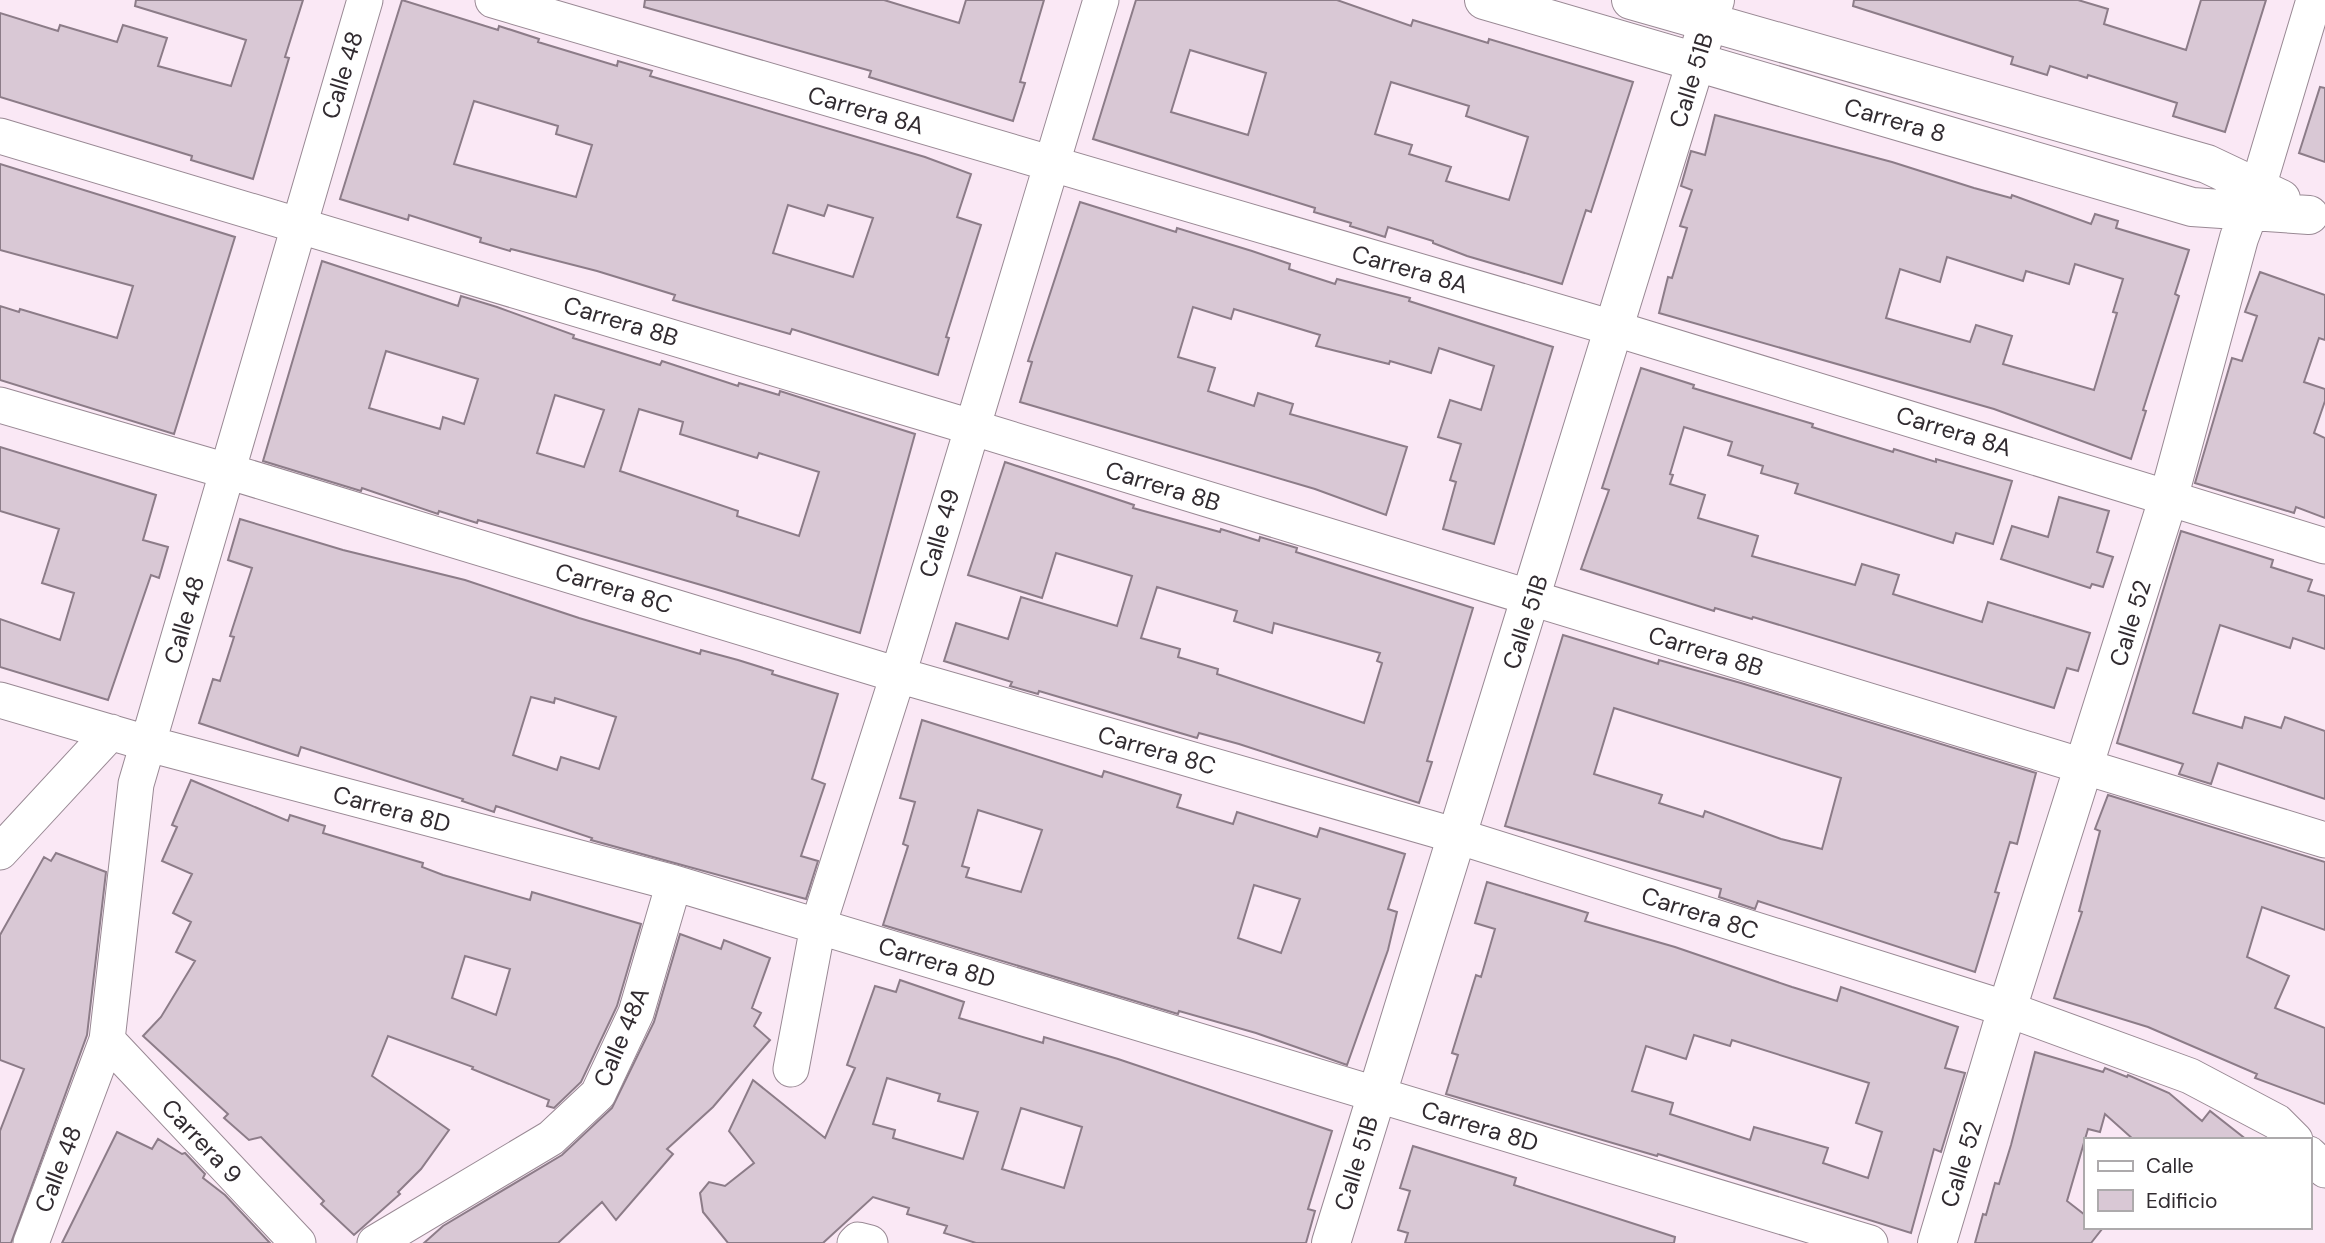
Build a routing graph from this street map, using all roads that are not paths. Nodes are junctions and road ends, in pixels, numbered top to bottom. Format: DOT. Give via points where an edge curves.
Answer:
graph roads {
  1 [pos="365,0"];
  2 [pos="493,0"];
  3 [pos="1101,0"];
  4 [pos="1484,0"];
  5 [pos="1631,0"];
  6 [pos="2314,0"];
  7 [pos="1712,11"];
  8 [pos="1697,62"];
  9 [pos="0,135"];
  10 [pos="1051,164"];
  11 [pos="2254,200"];
  12 [pos="2317,218"];
  13 [pos="298,223"];
  14 [pos="1616,328"];
  15 [pos="0,405"];
  16 [pos="971,427"];
  17 [pos="227,471"];
  18 [pos="2169,496"];
  19 [pos="2325,546"];
  20 [pos="1533,598"];
  21 [pos="898,675"];
  22 [pos="0,700"];
  23 [pos="111,732"];
  24 [pos="148,743"];
  25 [pos="2085,767"];
  26 [pos="1457,836"];
  27 [pos="2325,840"];
  28 [pos="0,852"];
  29 [pos="674,883"];
  30 [pos="818,926"];
  31 [pos="2007,1009"];
  32 [pos="107,1040"];
  33 [pos="790,1069"];
  34 [pos="1377,1095"];
  35 [pos="2293,1138"];
  36 [pos="2311,1156"];
  37 [pos="2325,1170"];
  38 [pos="31,1243"];
  39 [pos="298,1243"];
  40 [pos="376,1243"];
  41 [pos="1331,1243"];
  42 [pos="1870,1243"];
  43 [pos="1937,1243"];
  1 -- 13 [label="street, Calle 48"];
  2 -- 10 [label="street, Carrera 8A"];
  3 -- 10 [label="street, Calle 49"];
  4 -- 8 [label="street, Carrera 8"];
  5 -- 7 [label="street, Carrera 8"];
  6 -- 11 [label="street, Calle 52"];
  7 -- 8 [label="street, Calle 51B"];
  7 -- 11 [label="street, Carrera 8" via="2207,164"];
  8 -- 11 [label="street, Carrera 8" via="2192,208"];
  8 -- 14 [label="street, Calle 51B"];
  9 -- 13 [label="street, Carrera 8B"];
  10 -- 14 [label="street, Carrera 8A"];
  10 -- 16 [label="street, Calle 49"];
  11 -- 12 [label="street, Carrera 8"];
  11 -- 18 [label="street, Calle 52" via="2239,238"];
  13 -- 16 [label="street, Carrera 8B"];
  13 -- 17 [label="street, Calle 48"];
  14 -- 18 [label="street, Carrera 8A"];
  14 -- 20 [label="street, Calle 51B"];
  15 -- 17 [label="street, Carrera 8C"];
  16 -- 20 [label="street, Carrera 8B"];
  16 -- 21 [label="street, Calle 49"];
  17 -- 21 [label="street, Carrera 8C"];
  17 -- 24 [label="street, Calle 48"];
  18 -- 19 [label="street, Carrera 8A"];
  18 -- 25 [label="street, Calle 52"];
  20 -- 25 [label="street, Carrera 8B"];
  20 -- 26 [label="street, Calle 51B"];
  21 -- 26 [label="street, Carrera 8C"];
  21 -- 30 [label="street, Calle 49"];
  22 -- 23 [label="street, Carrera 8D"];
  23 -- 24 [label="street, Carrera 8D"];
  23 -- 28 [label="street"];
  24 -- 29 [label="street, Carrera 8D"];
  24 -- 32 [label="street, Calle 48" via="136,784"];
  25 -- 27 [label="street, Carrera 8B"];
  25 -- 31 [label="street, Calle 52"];
  26 -- 31 [label="street, Carrera 8C"];
  26 -- 34 [label="street, Calle 51B"];
  29 -- 30 [label="street, Carrera 8D"];
  29 -- 40 [label="street, Calle 48A" via="636,1013 598,1094 551,1138"];
  30 -- 33 [label="street, Calle 49"];
  30 -- 34 [label="street, Carrera 8D"];
  31 -- 35 [label="street, Carrera 8C" via="2190,1076 2277,1122"];
  31 -- 43 [label="street, Calle 52"];
  32 -- 38 [label="street, Calle 48"];
  32 -- 39 [label="street, Carrera 9"];
  34 -- 41 [label="street, Calle 51B"];
  34 -- 42 [label="street, Carrera 8D"];
  36 -- 37 [label="street"];
}
